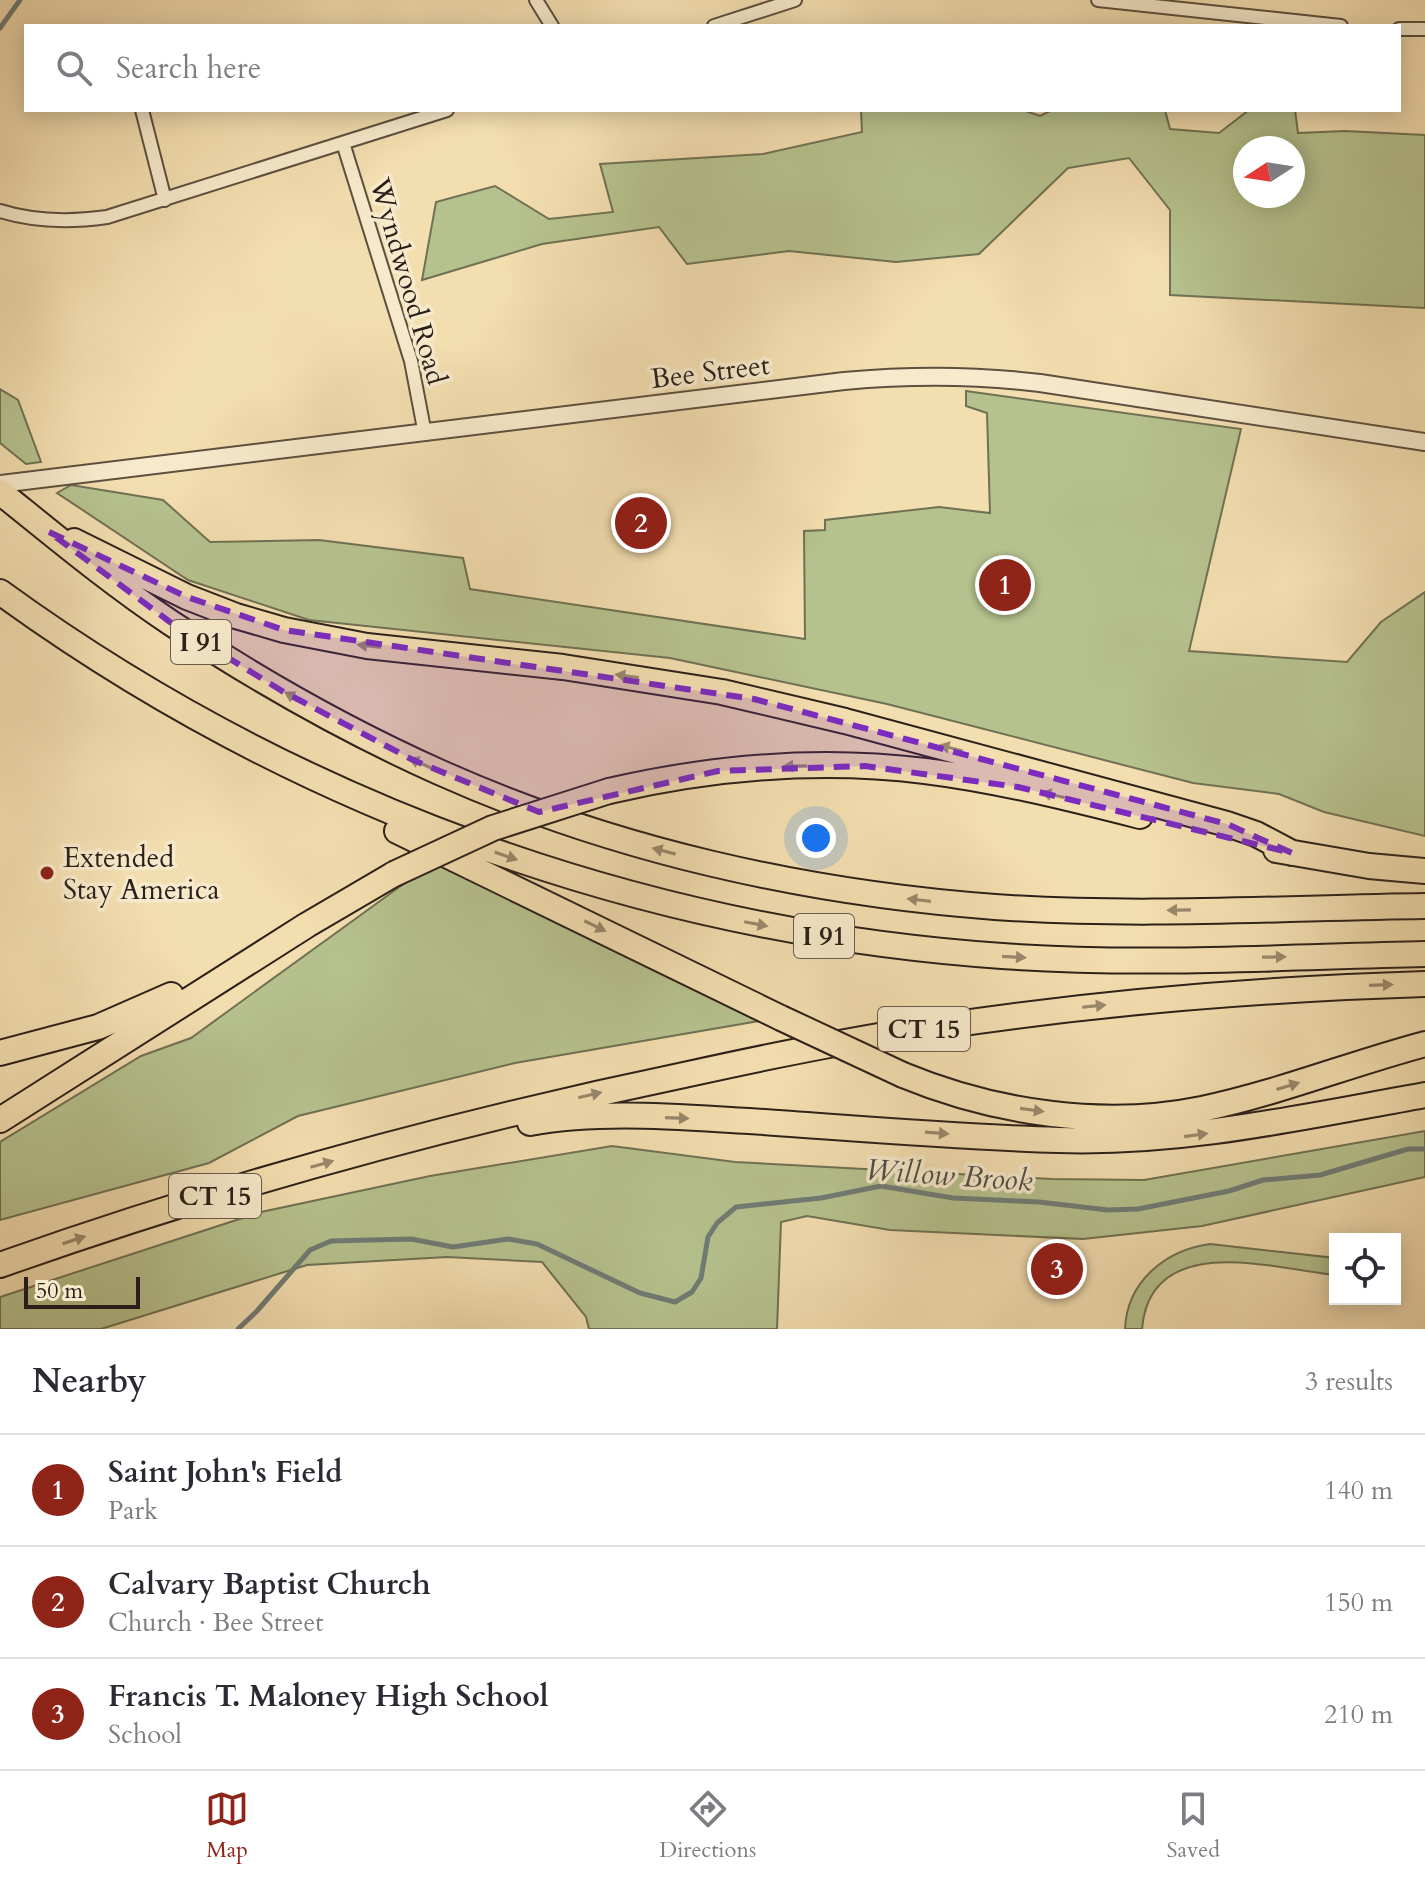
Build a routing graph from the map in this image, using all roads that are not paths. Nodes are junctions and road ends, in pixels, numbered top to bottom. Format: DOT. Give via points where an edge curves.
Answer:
graph roads {
  1 [pos="536,0"];
  2 [pos="795,0"];
  3 [pos="1098,0"];
  4 [pos="551,24"];
  5 [pos="720,24"];
  6 [pos="1322,24"];
  7 [pos="1401,29"];
  8 [pos="1425,29"];
  9 [pos="143,112"];
  10 [pos="441,112"];
  11 [pos="343,143"];
  12 [pos="165,200"];
  13 [pos="0,211"];
  14 [pos="425,434"];
  15 [pos="1425,442"];
  16 [pos="4,493"];
  17 [pos="49,532"];
  18 [pos="0,592"];
  19 [pos="254,748"];
  20 [pos="1292,853"];
  21 [pos="1425,871"];
  22 [pos="1425,906"];
  23 [pos="1425,954"];
  24 [pos="250,961"];
  25 [pos="1425,984"];
  26 [pos="1425,1044"];
  27 [pos="0,1053"];
  28 [pos="1425,1095"];
  29 [pos="0,1120"];
  30 [pos="433,1134"];
  31 [pos="0,1265"];
  1 -- 4 [label="street"];
  2 -- 5 [label="street"];
  3 -- 6 [label="street"];
  7 -- 8 [label="street"];
  9 -- 12 [label="street"];
  10 -- 11 [label="street"];
  11 -- 12 [label="street"];
  11 -- 14 [label="street, Wyndwood Road" via="411,361"];
  12 -- 13 [label="street" via="83,220 35,219"];
  14 -- 15 [label="street, Bee Street" via="844,381 943,375 1040,383"];
  14 -- 16 [label="street, Bee Street"];
  16 -- 17 [label="highway, I 91"];
  20 -- 17 [label="highway, one-way" via="1213,820 768,702 650,679 367,646 284,630 187,597"];
  22 -- 17 [label="highway, I 91, one-way" via="1121,911 983,906 840,889 675,854 512,802 363,736 170,622"];
  18 -- 19 [label="highway, I 91" via="135,683"];
  19 -- 23 [label="highway, I 91, one-way" via="413,822 536,867 674,906 804,933 930,950 1063,959"];
  19 -- 26 [label="highway, one-way, bridge" via="281,774 306,788 781,1018 957,1095 1087,1116 1154,1116 1257,1096"];
  20 -- 21 [label="highway"];
  20 -- 24 [label="highway, one-way, bridge" via="1018,787 901,769 747,768 609,791 493,828 394,874"];
  24 -- 27 [label="highway" via="114,1022"];
  24 -- 29 [label="highway"];
  30 -- 25 [label="highway, CT 15, one-way" via="641,1084 940,1026 1218,994"];
  30 -- 28 [label="highway, one-way" via="635,1116 1136,1141 1207,1134"];
  31 -- 30 [label="highway, CT 15, one-way" via="167,1210"];
}
